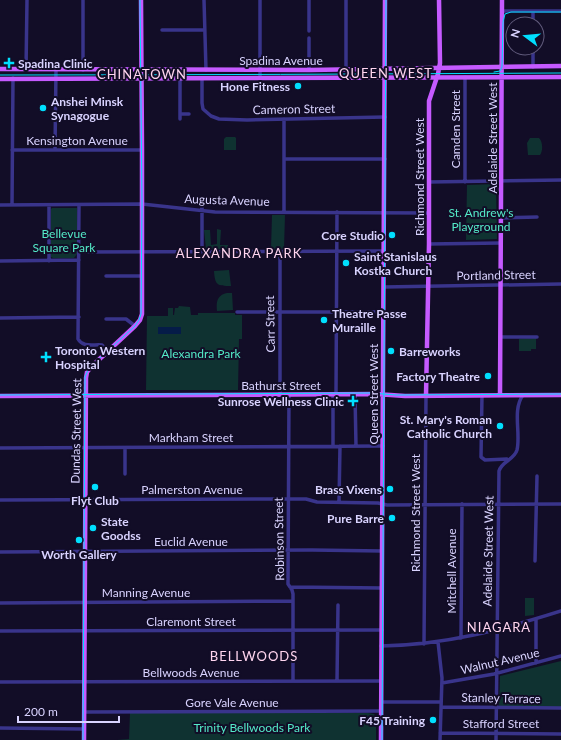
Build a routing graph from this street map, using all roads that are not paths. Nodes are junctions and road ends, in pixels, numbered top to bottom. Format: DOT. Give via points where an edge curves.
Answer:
graph roads {
  1 [pos="27,0"];
  2 [pos="83,0"];
  3 [pos="141,0"];
  4 [pos="204,0"];
  5 [pos="260,0"];
  6 [pos="309,0"];
  7 [pos="346,0"];
  8 [pos="385,0"];
  9 [pos="439,0"];
  10 [pos="502,0"];
  11 [pos="502,11"];
  12 [pos="533,11"];
  13 [pos="561,11"];
  14 [pos="533,16"];
  15 [pos="162,30"];
  16 [pos="204,30"];
  17 [pos="308,31"];
  18 [pos="309,38"];
  19 [pos="533,56"];
  20 [pos="561,66"];
  21 [pos="533,67"];
  22 [pos="440,68"];
  23 [pos="502,68"];
  24 [pos="0,69"];
  25 [pos="260,69"];
  26 [pos="346,69"];
  27 [pos="385,69"];
  28 [pos="26,70"];
  29 [pos="56,70"];
  30 [pos="83,70"];
  31 [pos="141,70"];
  32 [pos="206,70"];
  33 [pos="309,70"];
  34 [pos="437,77"];
  35 [pos="465,77"];
  36 [pos="502,77"];
  37 [pos="561,77"];
  38 [pos="13,78"];
  39 [pos="56,78"];
  40 [pos="142,78"];
  41 [pos="180,78"];
  42 [pos="202,78"];
  43 [pos="260,78"];
  44 [pos="385,78"];
  45 [pos="0,79"];
  46 [pos="181,114"];
  47 [pos="189,114"];
  48 [pos="385,117"];
  49 [pos="180,119"];
  50 [pos="284,120"];
  51 [pos="12,150"];
  52 [pos="55,150"];
  53 [pos="142,150"];
  54 [pos="385,158"];
  55 [pos="284,159"];
  56 [pos="561,180"];
  57 [pos="501,181"];
  58 [pos="429,182"];
  59 [pos="464,182"];
  60 [pos="202,201"];
  61 [pos="79,204"];
  62 [pos="142,204"];
  63 [pos="0,205"];
  64 [pos="12,205"];
  65 [pos="49,205"];
  66 [pos="202,211"];
  67 [pos="284,212"];
  68 [pos="337,212"];
  69 [pos="384,212"];
  70 [pos="429,213"];
  71 [pos="537,217"];
  72 [pos="501,218"];
  73 [pos="429,244"];
  74 [pos="501,244"];
  75 [pos="79,252"];
  76 [pos="142,252"];
  77 [pos="202,252"];
  78 [pos="280,252"];
  79 [pos="336,252"];
  80 [pos="384,252"];
  81 [pos="79,260"];
  82 [pos="0,261"];
  83 [pos="49,261"];
  84 [pos="106,276"];
  85 [pos="142,276"];
  86 [pos="501,284"];
  87 [pos="561,284"];
  88 [pos="429,285"];
  89 [pos="384,287"];
  90 [pos="237,312"];
  91 [pos="279,312"];
  92 [pos="336,312"];
  93 [pos="384,312"];
  94 [pos="78,317"];
  95 [pos="0,318"];
  96 [pos="106,319"];
  97 [pos="135,326"];
  98 [pos="537,336"];
  99 [pos="500,337"];
  100 [pos="108,351"];
  101 [pos="335,394"];
  102 [pos="355,394"];
  103 [pos="86,395"];
  104 [pos="280,395"];
  105 [pos="289,395"];
  106 [pos="383,395"];
  107 [pos="500,395"];
  108 [pos="523,395"];
  109 [pos="561,395"];
  110 [pos="0,396"];
  111 [pos="426,396"];
  112 [pos="482,396"];
  113 [pos="333,446"];
  114 [pos="340,446"];
  115 [pos="356,446"];
  116 [pos="383,446"];
  117 [pos="86,447"];
  118 [pos="288,447"];
  119 [pos="0,448"];
  120 [pos="125,448"];
  121 [pos="508,459"];
  122 [pos="124,474"];
  123 [pos="537,476"];
  124 [pos="288,498"];
  125 [pos="85,499"];
  126 [pos="0,500"];
  127 [pos="339,502"];
  128 [pos="382,504"];
  129 [pos="462,504"];
  130 [pos="499,504"];
  131 [pos="536,504"];
  132 [pos="561,504"];
  133 [pos="424,505"];
  134 [pos="288,550"];
  135 [pos="0,552"];
  136 [pos="85,552"];
  137 [pos="382,552"];
  138 [pos="535,561"];
  139 [pos="290,587"];
  140 [pos="382,588"];
  141 [pos="293,601"];
  142 [pos="85,602"];
  143 [pos="0,603"];
  144 [pos="338,605"];
  145 [pos="561,611"];
  146 [pos="536,619"];
  147 [pos="498,629"];
  148 [pos="293,630"];
  149 [pos="338,630"];
  150 [pos="382,630"];
  151 [pos="0,631"];
  152 [pos="84,631"];
  153 [pos="461,638"];
  154 [pos="438,642"];
  155 [pos="424,644"];
  156 [pos="382,646"];
  157 [pos="561,656"];
  158 [pos="536,663"];
  159 [pos="497,673"];
  160 [pos="293,681"];
  161 [pos="337,681"];
  162 [pos="0,682"];
  163 [pos="84,682"];
  164 [pos="381,682"];
  165 [pos="442,683"];
  166 [pos="381,702"];
  167 [pos="441,702"];
  168 [pos="441,707"];
  169 [pos="497,708"];
  170 [pos="561,708"];
  171 [pos="381,711"];
  172 [pos="84,712"];
  173 [pos="0,728"];
  174 [pos="84,728"];
  175 [pos="440,733"];
  176 [pos="496,734"];
  177 [pos="561,734"];
  178 [pos="84,740"];
  179 [pos="381,740"];
  180 [pos="440,740"];
  181 [pos="496,740"];
  1 -- 28 [label="street"];
  2 -- 30 [label="street"];
  3 -- 31 [label="main road, Dundas Street West"];
  4 -- 16 [label="street"];
  5 -- 25 [label="street"];
  6 -- 17 [label="street"];
  7 -- 26 [label="street"];
  8 -- 27 [label="main road, Queen Street West"];
  9 -- 22 [label="main road, Richmond Street West"];
  10 -- 11 [label="main road, Adelaide Street West"];
  11 -- 12 [label="street"];
  11 -- 23 [label="main road, Adelaide Street West"];
  12 -- 13 [label="street"];
  12 -- 14 [label="street"];
  15 -- 16 [label="street"];
  16 -- 32 [label="street"];
  18 -- 33 [label="street"];
  19 -- 21 [label="street"];
  20 -- 21 [label="main road, Spadina Avenue"];
  21 -- 23 [label="main road, Spadina Avenue"];
  22 -- 23 [label="main road, Spadina Avenue"];
  22 -- 27 [label="main road, Spadina Avenue"];
  22 -- 34 [label="main road, Richmond Street West"];
  23 -- 36 [label="main road, Adelaide Street West"];
  24 -- 28 [label="main road, Spadina Avenue"];
  25 -- 32 [label="main road, Spadina Avenue"];
  25 -- 33 [label="main road, Spadina Avenue"];
  25 -- 43 [label="street"];
  26 -- 27 [label="main road, Spadina Avenue"];
  26 -- 33 [label="main road, Spadina Avenue"];
  27 -- 44 [label="main road, Queen Street West"];
  28 -- 29 [label="main road, Spadina Avenue"];
  29 -- 30 [label="main road, Spadina Avenue"];
  29 -- 39 [label="street"];
  30 -- 31 [label="main road, Spadina Avenue"];
  31 -- 32 [label="main road, Spadina Avenue"];
  31 -- 40 [label="main road, Dundas Street West"];
  34 -- 35 [label="main road, Spadina Avenue"];
  34 -- 44 [label="main road, Spadina Avenue"];
  34 -- 58 [label="main road, Richmond Street West" via="429,101"];
  35 -- 36 [label="main road, Spadina Avenue"];
  35 -- 59 [label="street, Camden Street"];
  36 -- 37 [label="main road, Spadina Avenue"];
  36 -- 57 [label="main road, Adelaide Street West"];
  38 -- 39 [label="main road, Spadina Avenue"];
  38 -- 45 [label="main road, Spadina Avenue"];
  38 -- 51 [label="street"];
  39 -- 40 [label="main road, Spadina Avenue"];
  39 -- 52 [label="street"];
  40 -- 41 [label="main road, Spadina Avenue"];
  40 -- 53 [label="main road, Dundas Street West"];
  41 -- 42 [label="main road, Spadina Avenue"];
  41 -- 46 [label="street"];
  42 -- 43 [label="main road, Spadina Avenue"];
  42 -- 50 [label="street, Cameron Street" via="202,103 205,112 215,118"];
  43 -- 44 [label="main road, Spadina Avenue"];
  44 -- 48 [label="main road, Queen Street West"];
  46 -- 47 [label="street"];
  46 -- 49 [label="street"];
  48 -- 50 [label="street, Cameron Street"];
  48 -- 54 [label="main road, Queen Street West"];
  50 -- 55 [label="street"];
  51 -- 52 [label="street, Kensington Avenue"];
  51 -- 64 [label="street"];
  52 -- 53 [label="street, Kensington Avenue"];
  53 -- 62 [label="main road, Dundas Street West"];
  54 -- 55 [label="street"];
  54 -- 69 [label="main road, Queen Street West"];
  55 -- 67 [label="street"];
  56 -- 57 [label="street"];
  57 -- 59 [label="street"];
  57 -- 72 [label="main road, Adelaide Street West"];
  58 -- 59 [label="street"];
  58 -- 70 [label="main road, Richmond Street West"];
  60 -- 66 [label="street"];
  61 -- 62 [label="street, Augusta Avenue"];
  61 -- 65 [label="street, Augusta Avenue"];
  61 -- 75 [label="street"];
  62 -- 66 [label="street, Augusta Avenue"];
  62 -- 76 [label="main road, Dundas Street West"];
  63 -- 64 [label="street, Augusta Avenue"];
  64 -- 65 [label="street, Augusta Avenue"];
  65 -- 83 [label="street"];
  66 -- 67 [label="street, Augusta Avenue"];
  66 -- 77 [label="street"];
  67 -- 68 [label="street, Augusta Avenue"];
  68 -- 69 [label="street, Augusta Avenue"];
  68 -- 79 [label="street"];
  69 -- 70 [label="street, Augusta Avenue"];
  69 -- 80 [label="main road, Queen Street West"];
  70 -- 73 [label="main road, Richmond Street West"];
  71 -- 72 [label="street"];
  72 -- 74 [label="main road, Adelaide Street West"];
  73 -- 74 [label="street"];
  73 -- 88 [label="main road, Richmond Street West"];
  74 -- 86 [label="main road, Adelaide Street West"];
  75 -- 76 [label="street"];
  75 -- 81 [label="street"];
  76 -- 77 [label="street"];
  76 -- 85 [label="main road, Dundas Street West"];
  77 -- 78 [label="street"];
  78 -- 79 [label="street"];
  78 -- 91 [label="street, Carr Street"];
  79 -- 80 [label="street"];
  79 -- 92 [label="street"];
  80 -- 89 [label="main road, Queen Street West"];
  81 -- 83 [label="street"];
  81 -- 94 [label="street"];
  82 -- 83 [label="street"];
  84 -- 85 [label="street"];
  85 -- 97 [label="main road, Dundas Street West" via="142,314"];
  86 -- 87 [label="street, Portland Street"];
  86 -- 88 [label="street, Portland Street"];
  86 -- 99 [label="main road, Adelaide Street West"];
  88 -- 89 [label="street, Portland Street"];
  88 -- 111 [label="main road, Richmond Street West"];
  89 -- 93 [label="main road, Queen Street West"];
  90 -- 91 [label="street"];
  91 -- 92 [label="street"];
  91 -- 104 [label="street, Carr Street"];
  92 -- 93 [label="street"];
  92 -- 101 [label="street"];
  93 -- 106 [label="main road, Queen Street West"];
  94 -- 95 [label="street"];
  94 -- 100 [label="street" via="80,342 85,345 102,345"];
  96 -- 97 [label="street" via="126,319"];
  97 -- 100 [label="main road, Dundas Street West"];
  98 -- 99 [label="street"];
  99 -- 107 [label="main road, Adelaide Street West"];
  100 -- 103 [label="main road, Dundas Street West" via="87,372"];
  101 -- 102 [label="main road, Bathurst Street"];
  101 -- 105 [label="main road, Bathurst Street"];
  101 -- 113 [label="street"];
  102 -- 106 [label="main road, Bathurst Street"];
  102 -- 115 [label="street"];
  103 -- 104 [label="main road, Bathurst Street"];
  103 -- 110 [label="main road, Bathurst Street"];
  103 -- 117 [label="main road, Dundas Street West"];
  104 -- 105 [label="main road, Bathurst Street"];
  105 -- 118 [label="street, Robinson Street"];
  106 -- 111 [label="main road, Bathurst Street"];
  106 -- 116 [label="main road, Queen Street West"];
  107 -- 108 [label="main road, Bathurst Street"];
  107 -- 112 [label="main road, Bathurst Street"];
  108 -- 109 [label="main road, Bathurst Street"];
  108 -- 121 [label="street, Adelaide Street West" via="518,404 517,449"];
  111 -- 112 [label="main road, Bathurst Street"];
  111 -- 133 [label="street, Richmond Street West"];
  112 -- 121 [label="street" via="481,457 485,460"];
  113 -- 114 [label="street, Markham Street"];
  113 -- 118 [label="street, Markham Street"];
  114 -- 115 [label="street, Markham Street"];
  114 -- 127 [label="street"];
  115 -- 116 [label="street, Markham Street"];
  116 -- 128 [label="main road, Queen Street West"];
  117 -- 119 [label="street, Markham Street"];
  117 -- 120 [label="street, Markham Street"];
  117 -- 125 [label="main road, Dundas Street West"];
  118 -- 120 [label="street, Markham Street"];
  118 -- 124 [label="street, Robinson Street"];
  120 -- 122 [label="street"];
  121 -- 130 [label="street, Adelaide Street West" via="499,471"];
  123 -- 131 [label="street"];
  124 -- 125 [label="street, Palmerston Avenue"];
  124 -- 127 [label="street, Palmerston Avenue"];
  124 -- 134 [label="street, Robinson Street"];
  125 -- 126 [label="street, Palmerston Avenue"];
  125 -- 136 [label="main road, Dundas Street West"];
  127 -- 128 [label="street, Palmerston Avenue"];
  128 -- 133 [label="street, Palmerston Avenue"];
  128 -- 137 [label="main road, Queen Street West"];
  129 -- 130 [label="street, Palmerston Avenue"];
  129 -- 133 [label="street, Palmerston Avenue"];
  129 -- 153 [label="street, Mitchell Avenue"];
  130 -- 131 [label="street, Palmerston Avenue"];
  130 -- 147 [label="street, Adelaide Street West"];
  131 -- 132 [label="street, Palmerston Avenue"];
  131 -- 138 [label="street"];
  133 -- 155 [label="street, Richmond Street West"];
  134 -- 136 [label="street, Euclid Avenue"];
  134 -- 137 [label="street, Euclid Avenue"];
  134 -- 139 [label="street, Robinson Street"];
  135 -- 136 [label="street, Euclid Avenue"];
  136 -- 142 [label="main road, Dundas Street West"];
  137 -- 140 [label="main road, Queen Street West"];
  139 -- 140 [label="street"];
  139 -- 141 [label="street, Robinson Street"];
  140 -- 150 [label="main road, Queen Street West"];
  141 -- 142 [label="street, Manning Avenue"];
  141 -- 148 [label="street, Robinson Street"];
  142 -- 143 [label="street, Manning Avenue"];
  142 -- 152 [label="main road, Dundas Street West"];
  144 -- 149 [label="street"];
  145 -- 146 [label="street"];
  146 -- 147 [label="street"];
  146 -- 158 [label="street"];
  147 -- 153 [label="street"];
  147 -- 159 [label="street, Adelaide Street West"];
  148 -- 149 [label="street, Claremont Street"];
  148 -- 152 [label="street, Claremont Street"];
  148 -- 160 [label="street, Robinson Street"];
  149 -- 150 [label="street, Claremont Street"];
  149 -- 161 [label="street"];
  150 -- 156 [label="main road, Queen Street West"];
  151 -- 152 [label="street, Claremont Street"];
  152 -- 163 [label="main road, Dundas Street West"];
  153 -- 154 [label="street"];
  154 -- 155 [label="street"];
  154 -- 165 [label="street"];
  155 -- 156 [label="street"];
  156 -- 164 [label="main road, Queen Street West"];
  157 -- 158 [label="street, Walnut Avenue"];
  158 -- 159 [label="street, Walnut Avenue"];
  159 -- 165 [label="street, Walnut Avenue"];
  159 -- 169 [label="street, Adelaide Street West"];
  160 -- 161 [label="street, Bellwoods Avenue"];
  160 -- 163 [label="street, Bellwoods Avenue"];
  161 -- 164 [label="street, Bellwoods Avenue"];
  162 -- 163 [label="street, Bellwoods Avenue"];
  163 -- 172 [label="main road, Dundas Street West"];
  164 -- 166 [label="main road, Queen Street West"];
  165 -- 167 [label="street"];
  166 -- 167 [label="street"];
  166 -- 171 [label="main road, Queen Street West"];
  167 -- 168 [label="street"];
  168 -- 169 [label="street, Stanley Terrace"];
  168 -- 175 [label="street"];
  169 -- 170 [label="street, Stanley Terrace"];
  169 -- 176 [label="street, Adelaide Street West"];
  171 -- 172 [label="street, Gore Vale Avenue"];
  171 -- 179 [label="main road, Queen Street West"];
  172 -- 174 [label="main road, Dundas Street West"];
  173 -- 174 [label="street"];
  174 -- 178 [label="main road, Dundas Street West"];
  175 -- 176 [label="street, Stafford Street"];
  175 -- 180 [label="street"];
  176 -- 177 [label="street, Stafford Street"];
  176 -- 181 [label="street, Adelaide Street West"];
}
